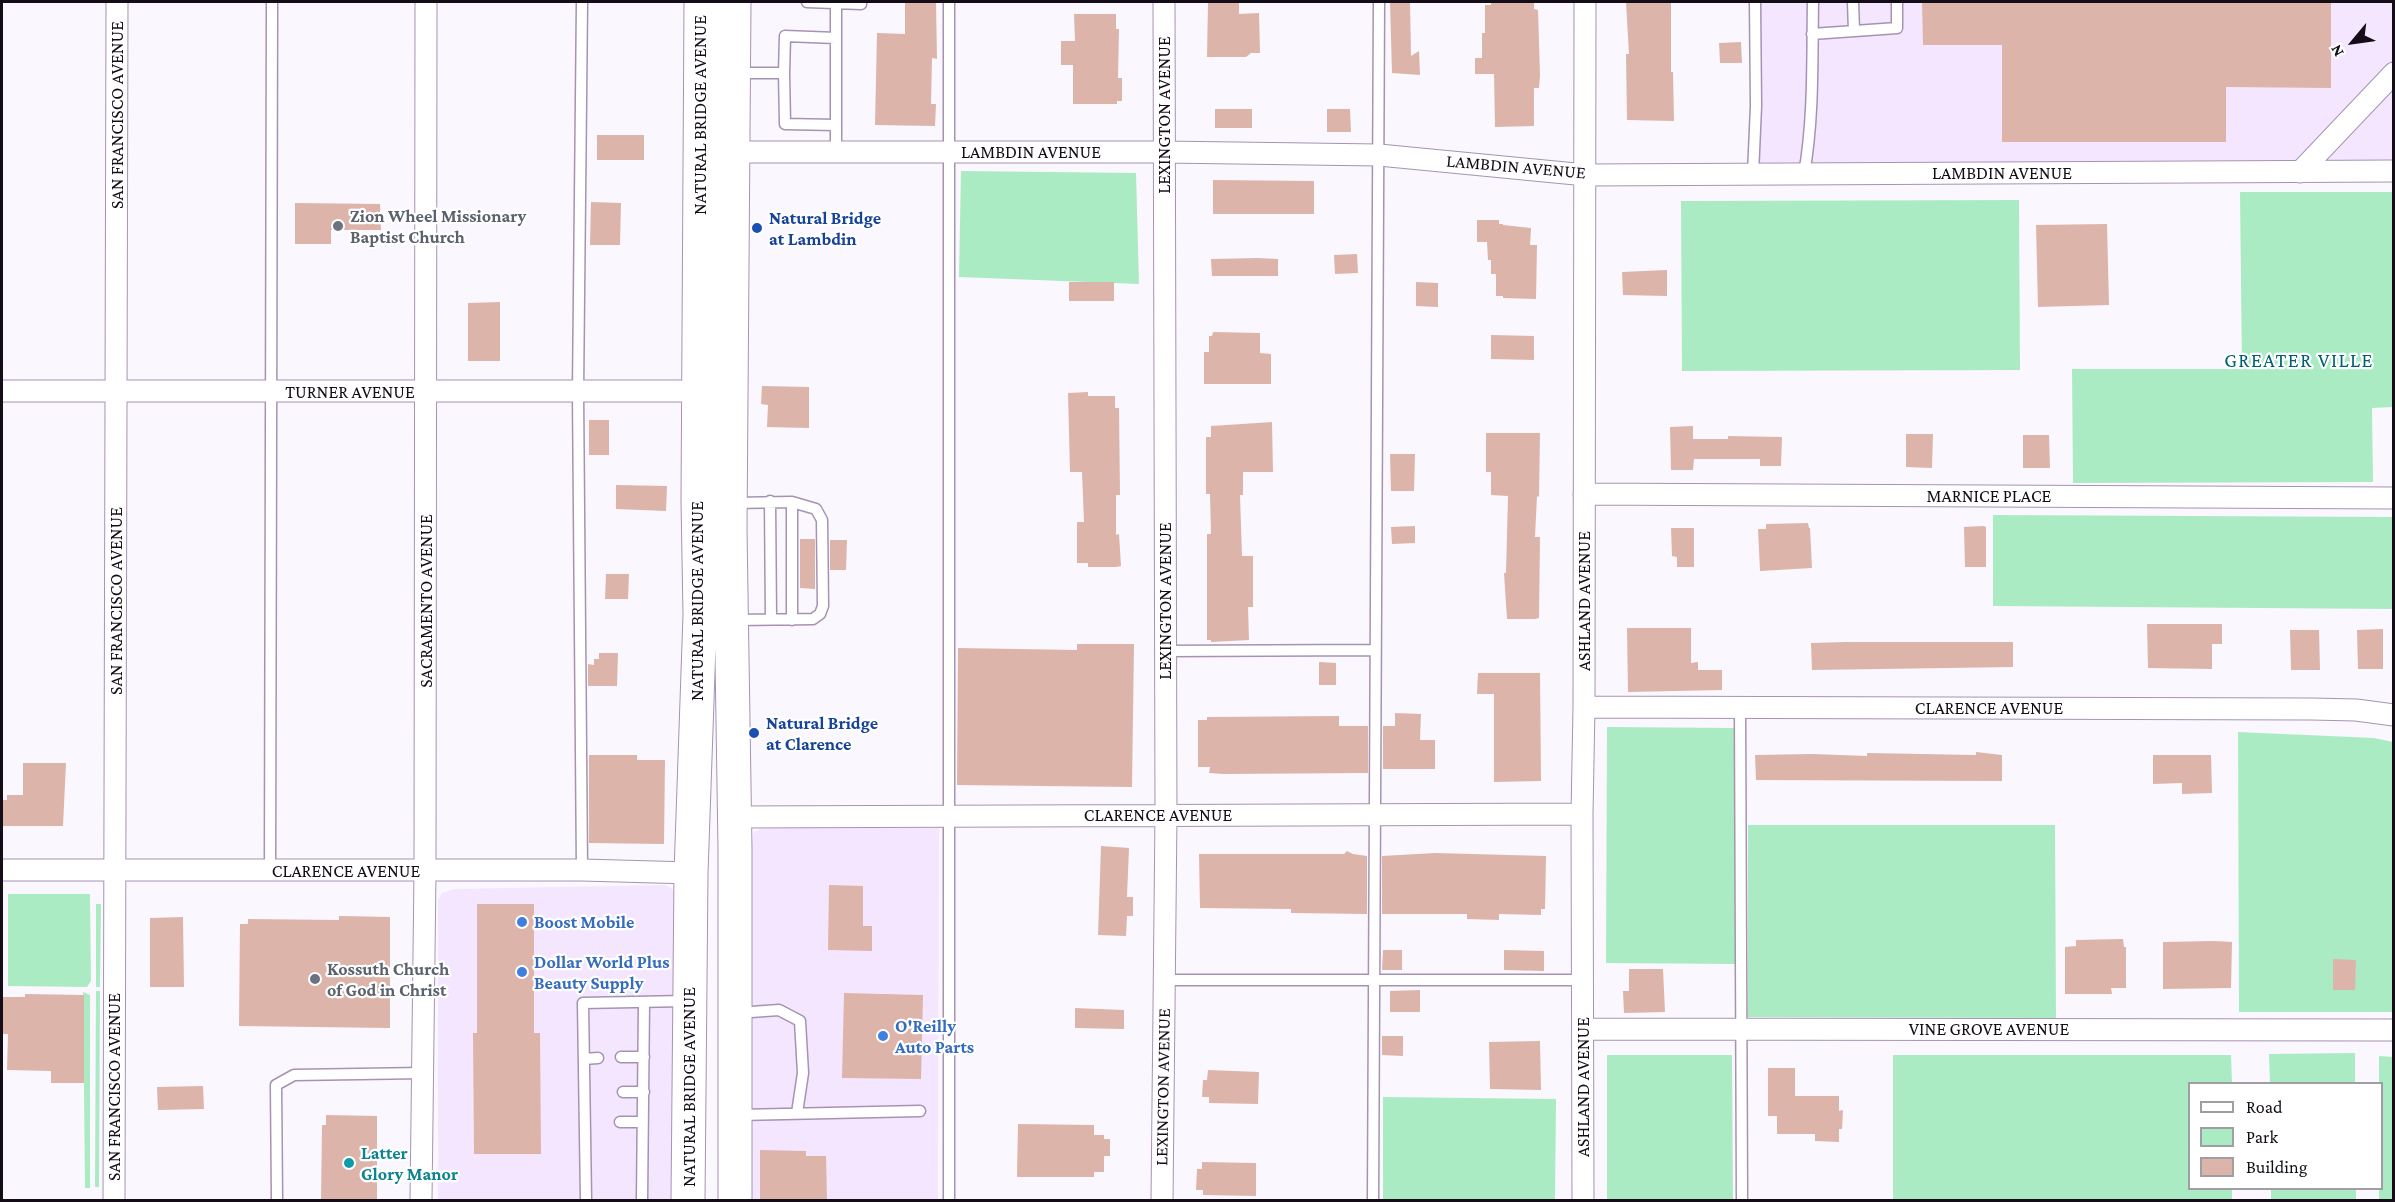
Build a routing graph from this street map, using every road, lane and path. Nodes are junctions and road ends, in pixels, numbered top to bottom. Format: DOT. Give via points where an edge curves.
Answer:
graph roads {
  1 [pos="117,2"];
  2 [pos="272,2"];
  3 [pos="426,2"];
  4 [pos="582,2"];
  5 [pos="700,2"];
  6 [pos="734,2"];
  7 [pos="807,2"];
  8 [pos="861,2"];
  9 [pos="950,2"];
  10 [pos="1164,2"];
  11 [pos="1379,2"];
  12 [pos="1586,2"];
  13 [pos="1755,2"];
  14 [pos="1812,2"];
  15 [pos="1853,2"];
  16 [pos="1897,2"];
  17 [pos="836,4"];
  18 [pos="1854,31"];
  19 [pos="1812,34"];
  20 [pos="836,38"];
  21 [pos="733,73"];
  22 [pos="784,73"];
  23 [pos="2394,73"];
  24 [pos="836,125"];
  25 [pos="733,152"];
  26 [pos="836,152"];
  27 [pos="948,152"];
  28 [pos="1164,152"];
  29 [pos="1379,155"];
  30 [pos="2394,171"];
  31 [pos="2300,172"];
  32 [pos="1753,174"];
  33 [pos="1804,174"];
  34 [pos="1586,175"];
  35 [pos="2,391"];
  36 [pos="699,391"];
  37 [pos="117,392"];
  38 [pos="273,392"];
  39 [pos="426,392"];
  40 [pos="578,392"];
  41 [pos="1584,494"];
  42 [pos="2394,498"];
  43 [pos="770,501"];
  44 [pos="792,501"];
  45 [pos="731,503"];
  46 [pos="771,619"];
  47 [pos="732,620"];
  48 [pos="792,620"];
  49 [pos="1375,650"];
  50 [pos="1165,651"];
  51 [pos="1584,707"];
  52 [pos="1740,708"];
  53 [pos="2394,715"];
  54 [pos="1582,814"];
  55 [pos="1166,815"];
  56 [pos="1374,815"];
  57 [pos="950,816"];
  58 [pos="735,817"];
  59 [pos="2,870"];
  60 [pos="582,870"];
  61 [pos="115,871"];
  62 [pos="270,871"];
  63 [pos="425,872"];
  64 [pos="691,873"];
  65 [pos="1164,980"];
  66 [pos="1373,980"];
  67 [pos="1583,980"];
  68 [pos="688,1001"];
  69 [pos="644,1002"];
  70 [pos="736,1013"];
  71 [pos="1584,1029"];
  72 [pos="1741,1029"];
  73 [pos="2394,1030"];
  74 [pos="621,1057"];
  75 [pos="644,1057"];
  76 [pos="598,1058"];
  77 [pos="584,1059"];
  78 [pos="423,1073"];
  79 [pos="585,1091"];
  80 [pos="597,1091"];
  81 [pos="623,1092"];
  82 [pos="644,1092"];
  83 [pos="689,1096"];
  84 [pos="920,1111"];
  85 [pos="797,1113"];
  86 [pos="736,1115"];
  87 [pos="597,1122"];
  88 [pos="620,1122"];
  89 [pos="643,1122"];
  90 [pos="585,1123"];
  91 [pos="114,1200"];
  92 [pos="277,1200"];
  93 [pos="421,1200"];
  94 [pos="586,1200"];
  95 [pos="642,1200"];
  96 [pos="688,1200"];
  97 [pos="709,1200"];
  98 [pos="735,1200"];
  99 [pos="949,1200"];
  100 [pos="1162,1200"];
  101 [pos="1373,1200"];
  102 [pos="1583,1200"];
  103 [pos="1742,1200"];
  1 -- 37 [label="street, SAN FRANCISCO AVENUE"];
  2 -- 38 [label="lane"];
  3 -- 39 [label="street, SACRAMENTO AVENUE"];
  4 -- 40 [label="lane"];
  5 -- 36 [label="main road, NATURAL BRIDGE AVENUE"];
  6 -- 21 [label="main road, NATURAL BRIDGE AVENUE"];
  7 -- 17 [label="lane"];
  8 -- 17 [label="lane"];
  9 -- 27 [label="lane"];
  10 -- 28 [label="street, LEXINGTON AVENUE"];
  11 -- 29 [label="lane"];
  12 -- 34 [label="street, ASHLAND AVENUE"];
  13 -- 32 [label="lane"];
  14 -- 19 [label="lane"];
  15 -- 18 [label="lane"];
  16 -- 18 [label="lane" via="1897,28"];
  17 -- 20 [label="lane"];
  18 -- 19 [label="lane"];
  19 -- 33 [label="lane"];
  20 -- 22 [label="lane" via="785,36"];
  20 -- 24 [label="lane"];
  21 -- 22 [label="lane"];
  21 -- 25 [label="main road, NATURAL BRIDGE AVENUE"];
  22 -- 24 [label="lane" via="785,124"];
  23 -- 31 [label="street"];
  24 -- 26 [label="lane"];
  25 -- 26 [label="street, LAMBDIN AVENUE"];
  25 -- 45 [label="main road, NATURAL BRIDGE AVENUE"];
  26 -- 27 [label="street, LAMBDIN AVENUE"];
  27 -- 28 [label="street, LAMBDIN AVENUE"];
  27 -- 57 [label="lane"];
  28 -- 29 [label="street, LAMBDIN AVENUE"];
  28 -- 50 [label="street, LEXINGTON AVENUE"];
  29 -- 34 [label="street, LAMBDIN AVENUE"];
  29 -- 49 [label="lane"];
  30 -- 31 [label="street, LAMBDIN AVENUE"];
  31 -- 33 [label="street, LAMBDIN AVENUE"];
  32 -- 33 [label="street, LAMBDIN AVENUE"];
  32 -- 34 [label="street, LAMBDIN AVENUE"];
  34 -- 41 [label="street, ASHLAND AVENUE"];
  35 -- 37 [label="street, TURNER AVENUE"];
  36 -- 40 [label="street, TURNER AVENUE"];
  36 -- 64 [label="main road, NATURAL BRIDGE AVENUE" via="700,615"];
  37 -- 38 [label="street, TURNER AVENUE"];
  37 -- 61 [label="street, SAN FRANCISCO AVENUE"];
  38 -- 39 [label="street, TURNER AVENUE"];
  38 -- 62 [label="lane"];
  39 -- 40 [label="street, TURNER AVENUE"];
  39 -- 63 [label="street, SACRAMENTO AVENUE"];
  40 -- 60 [label="lane"];
  41 -- 42 [label="street, MARNICE PLACE"];
  41 -- 51 [label="street, ASHLAND AVENUE"];
  43 -- 44 [label="lane"];
  43 -- 45 [label="lane"];
  43 -- 46 [label="lane"];
  44 -- 48 [label="lane"];
  44 -- 48 [label="lane" via="816,508 822,519 823,606 820,615 813,619"];
  45 -- 47 [label="main road, NATURAL BRIDGE AVENUE"];
  46 -- 47 [label="lane"];
  46 -- 48 [label="lane"];
  47 -- 58 [label="main road, NATURAL BRIDGE AVENUE"];
  49 -- 50 [label="lane"];
  49 -- 56 [label="lane"];
  50 -- 55 [label="street, LEXINGTON AVENUE"];
  51 -- 52 [label="street, CLARENCE AVENUE"];
  51 -- 54 [label="street, ASHLAND AVENUE"];
  52 -- 53 [label="street, CLARENCE AVENUE" via="2299,709"];
  52 -- 72 [label="lane"];
  54 -- 56 [label="street, CLARENCE AVENUE"];
  54 -- 67 [label="street, ASHLAND AVENUE"];
  55 -- 56 [label="street, CLARENCE AVENUE"];
  55 -- 57 [label="street, CLARENCE AVENUE"];
  55 -- 65 [label="street, LEXINGTON AVENUE"];
  56 -- 66 [label="lane"];
  57 -- 58 [label="street, CLARENCE AVENUE"];
  57 -- 99 [label="lane"];
  58 -- 70 [label="main road, NATURAL BRIDGE AVENUE"];
  59 -- 61 [label="street, CLARENCE AVENUE"];
  60 -- 63 [label="street, CLARENCE AVENUE"];
  60 -- 64 [label="street, CLARENCE AVENUE"];
  61 -- 62 [label="street, CLARENCE AVENUE"];
  61 -- 91 [label="street, SAN FRANCISCO AVENUE"];
  62 -- 63 [label="street, CLARENCE AVENUE"];
  63 -- 78 [label="street, SACRAMENTO AVENUE"];
  64 -- 68 [label="main road, NATURAL BRIDGE AVENUE"];
  65 -- 66 [label="lane"];
  65 -- 100 [label="street, LEXINGTON AVENUE"];
  66 -- 67 [label="lane"];
  66 -- 101 [label="lane"];
  67 -- 71 [label="street, ASHLAND AVENUE"];
  68 -- 69 [label="lane"];
  68 -- 83 [label="main road, NATURAL BRIDGE AVENUE"];
  69 -- 75 [label="lane"];
  69 -- 77 [label="lane" via="583,1003"];
  70 -- 85 [label="lane" via="779,1010 800,1021 803,1073"];
  70 -- 86 [label="main road, NATURAL BRIDGE AVENUE"];
  71 -- 72 [label="street, VINE GROVE AVENUE"];
  71 -- 102 [label="street, ASHLAND AVENUE"];
  72 -- 73 [label="street, VINE GROVE AVENUE"];
  72 -- 103 [label="lane"];
  74 -- 75 [label="lane"];
  75 -- 82 [label="lane"];
  76 -- 77 [label="lane"];
  77 -- 79 [label="lane"];
  78 -- 92 [label="lane" via="294,1075 276,1085"];
  78 -- 93 [label="street, SACRAMENTO AVENUE"];
  79 -- 80 [label="lane"];
  79 -- 90 [label="lane"];
  81 -- 82 [label="lane"];
  82 -- 89 [label="lane"];
  83 -- 96 [label="main road, NATURAL BRIDGE AVENUE"];
  83 -- 97 [label="main road"];
  84 -- 85 [label="lane"];
  85 -- 86 [label="lane"];
  86 -- 98 [label="main road, NATURAL BRIDGE AVENUE"];
  87 -- 90 [label="lane"];
  88 -- 89 [label="lane"];
  89 -- 95 [label="lane"];
  90 -- 94 [label="lane"];
}
